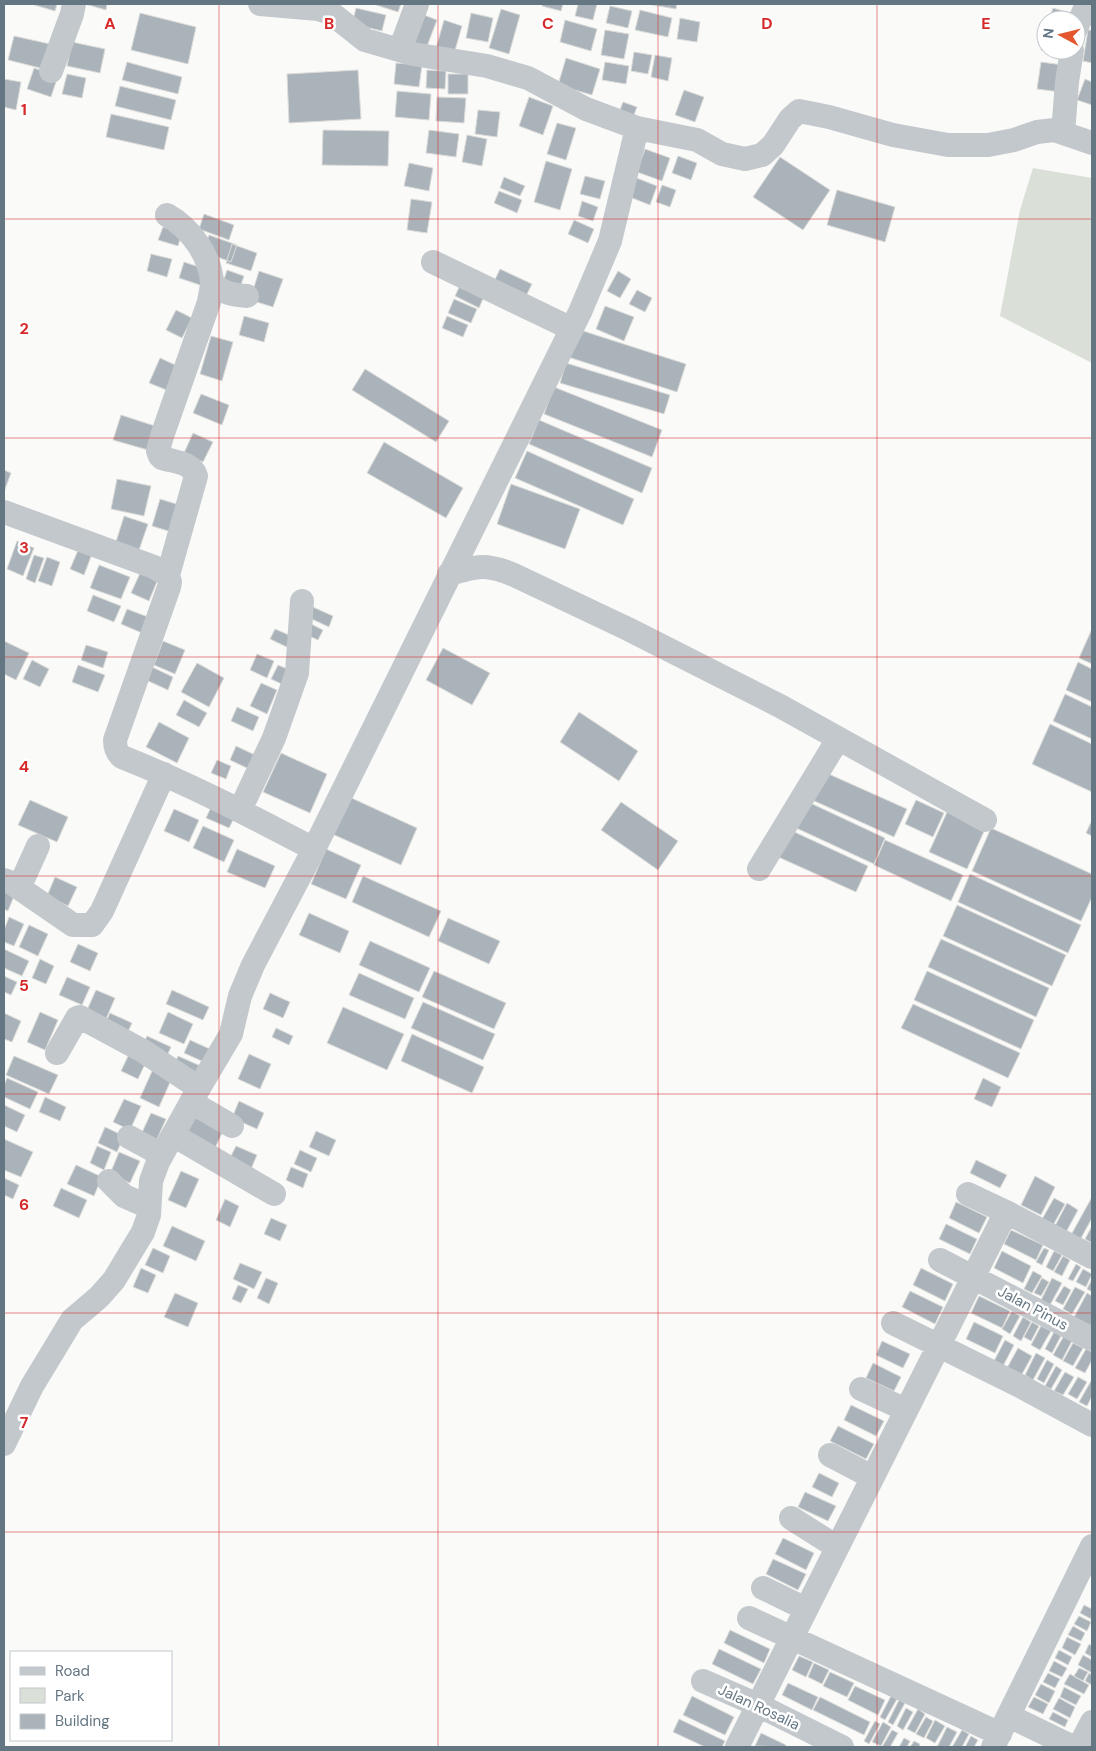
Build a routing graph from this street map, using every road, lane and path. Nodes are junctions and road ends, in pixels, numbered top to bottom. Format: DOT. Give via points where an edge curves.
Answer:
graph roads {
  1 [pos="74,4"];
  2 [pos="260,4"];
  3 [pos="417,4"];
  4 [pos="400,50"];
  5 [pos="1070,60"];
  6 [pos="51,71"];
  7 [pos="637,128"];
  8 [pos="1063,133"];
  9 [pos="1092,143"];
  10 [pos="167,215"];
  11 [pos="433,262"];
  12 [pos="212,283"];
  13 [pos="247,296"];
  14 [pos="572,329"];
  15 [pos="4,512"];
  16 [pos="449,574"];
  17 [pos="168,575"];
  18 [pos="302,600"];
  19 [pos="838,739"];
  20 [pos="164,774"];
  21 [pos="240,810"];
  22 [pos="985,820"];
  23 [pos="38,846"];
  24 [pos="314,849"];
  25 [pos="759,869"];
  26 [pos="12,884"];
  27 [pos="57,1053"];
  28 [pos="195,1095"];
  29 [pos="232,1126"];
  30 [pos="129,1137"];
  31 [pos="167,1145"];
  32 [pos="109,1181"];
  33 [pos="274,1194"];
  34 [pos="968,1194"];
  35 [pos="149,1207"];
  36 [pos="1006,1212"];
  37 [pos="1092,1257"];
  38 [pos="940,1260"];
  39 [pos="973,1277"];
  40 [pos="893,1323"];
  41 [pos="1092,1339"];
  42 [pos="939,1346"];
  43 [pos="861,1389"];
  44 [pos="906,1410"];
  45 [pos="1092,1425"];
  46 [pos="4,1444"];
  47 [pos="830,1455"];
  48 [pos="872,1477"];
  49 [pos="791,1518"];
  50 [pos="1092,1546"];
  51 [pos="838,1547"];
  52 [pos="1084,1584"];
  53 [pos="763,1588"];
  54 [pos="806,1609"];
  55 [pos="749,1618"];
  56 [pos="792,1637"];
  57 [pos="702,1681"];
  58 [pos="758,1705"];
  59 [pos="1092,1722"];
  60 [pos="1001,1732"];
  61 [pos="737,1747"];
  62 [pos="842,1747"];
  63 [pos="1073,1747"];
  64 [pos="1080,1747"];
  1 -- 6 [label="street"];
  2 -- 4 [label="street" via="331,13 365,40"];
  3 -- 4 [label="street"];
  4 -- 7 [label="street" via="487,66 528,78 586,109"];
  5 -- 8 [label="street"];
  7 -- 8 [label="street" via="697,140 722,154 745,159 762,155 773,145 790,118 800,111 893,135 948,145 988,145 1037,132 1054,130"];
  7 -- 14 [label="street" via="610,241"];
  8 -- 9 [label="street"];
  10 -- 12 [label="street" via="186,229 201,251 210,269"];
  11 -- 14 [label="street"];
  12 -- 13 [label="street" via="224,292"];
  12 -- 17 [label="street" via="209,302 158,451 162,458 190,466 196,476"];
  14 -- 16 [label="street"];
  15 -- 17 [label="street"];
  16 -- 19 [label="street" via="483,566 498,568 710,670"];
  16 -- 24 [label="street"];
  17 -- 20 [label="street" via="169,587 115,740 117,753 122,757"];
  18 -- 21 [label="street" via="297,673 274,738"];
  19 -- 22 [label="street"];
  19 -- 25 [label="street"];
  20 -- 21 [label="street"];
  20 -- 26 [label="street" via="102,911 92,925 73,925"];
  21 -- 24 [label="street"];
  23 -- 26 [label="street"];
  24 -- 28 [label="street" via="253,965 240,996 231,1034"];
  27 -- 28 [label="street" via="80,1017 143,1051"];
  28 -- 29 [label="street"];
  28 -- 31 [label="street"];
  30 -- 31 [label="street"];
  31 -- 33 [label="street"];
  31 -- 35 [label="street" via="151,1181"];
  32 -- 35 [label="street" via="124,1196"];
  34 -- 36 [label="street"];
  35 -- 46 [label="street" via="144,1232 114,1280 72,1320 32,1386"];
  36 -- 37 [label="street"];
  36 -- 39 [label="street"];
  38 -- 39 [label="street, Jalan Pinus"];
  39 -- 41 [label="street, Jalan Pinus"];
  39 -- 42 [label="street"];
  40 -- 42 [label="street"];
  42 -- 44 [label="street"];
  42 -- 45 [label="street"];
  43 -- 44 [label="street"];
  44 -- 48 [label="street"];
  47 -- 48 [label="street"];
  48 -- 51 [label="street"];
  49 -- 51 [label="street"];
  50 -- 52 [label="street"];
  51 -- 54 [label="street"];
  52 -- 60 [label="street"];
  53 -- 54 [label="street"];
  54 -- 56 [label="street"];
  55 -- 56 [label="street"];
  56 -- 58 [label="street"];
  56 -- 60 [label="street"];
  57 -- 58 [label="street, Jalan Rosalia"];
  58 -- 61 [label="street"];
  58 -- 62 [label="street, Jalan Rosalia"];
  59 -- 64 [label="street"];
  60 -- 63 [label="street"];
}
